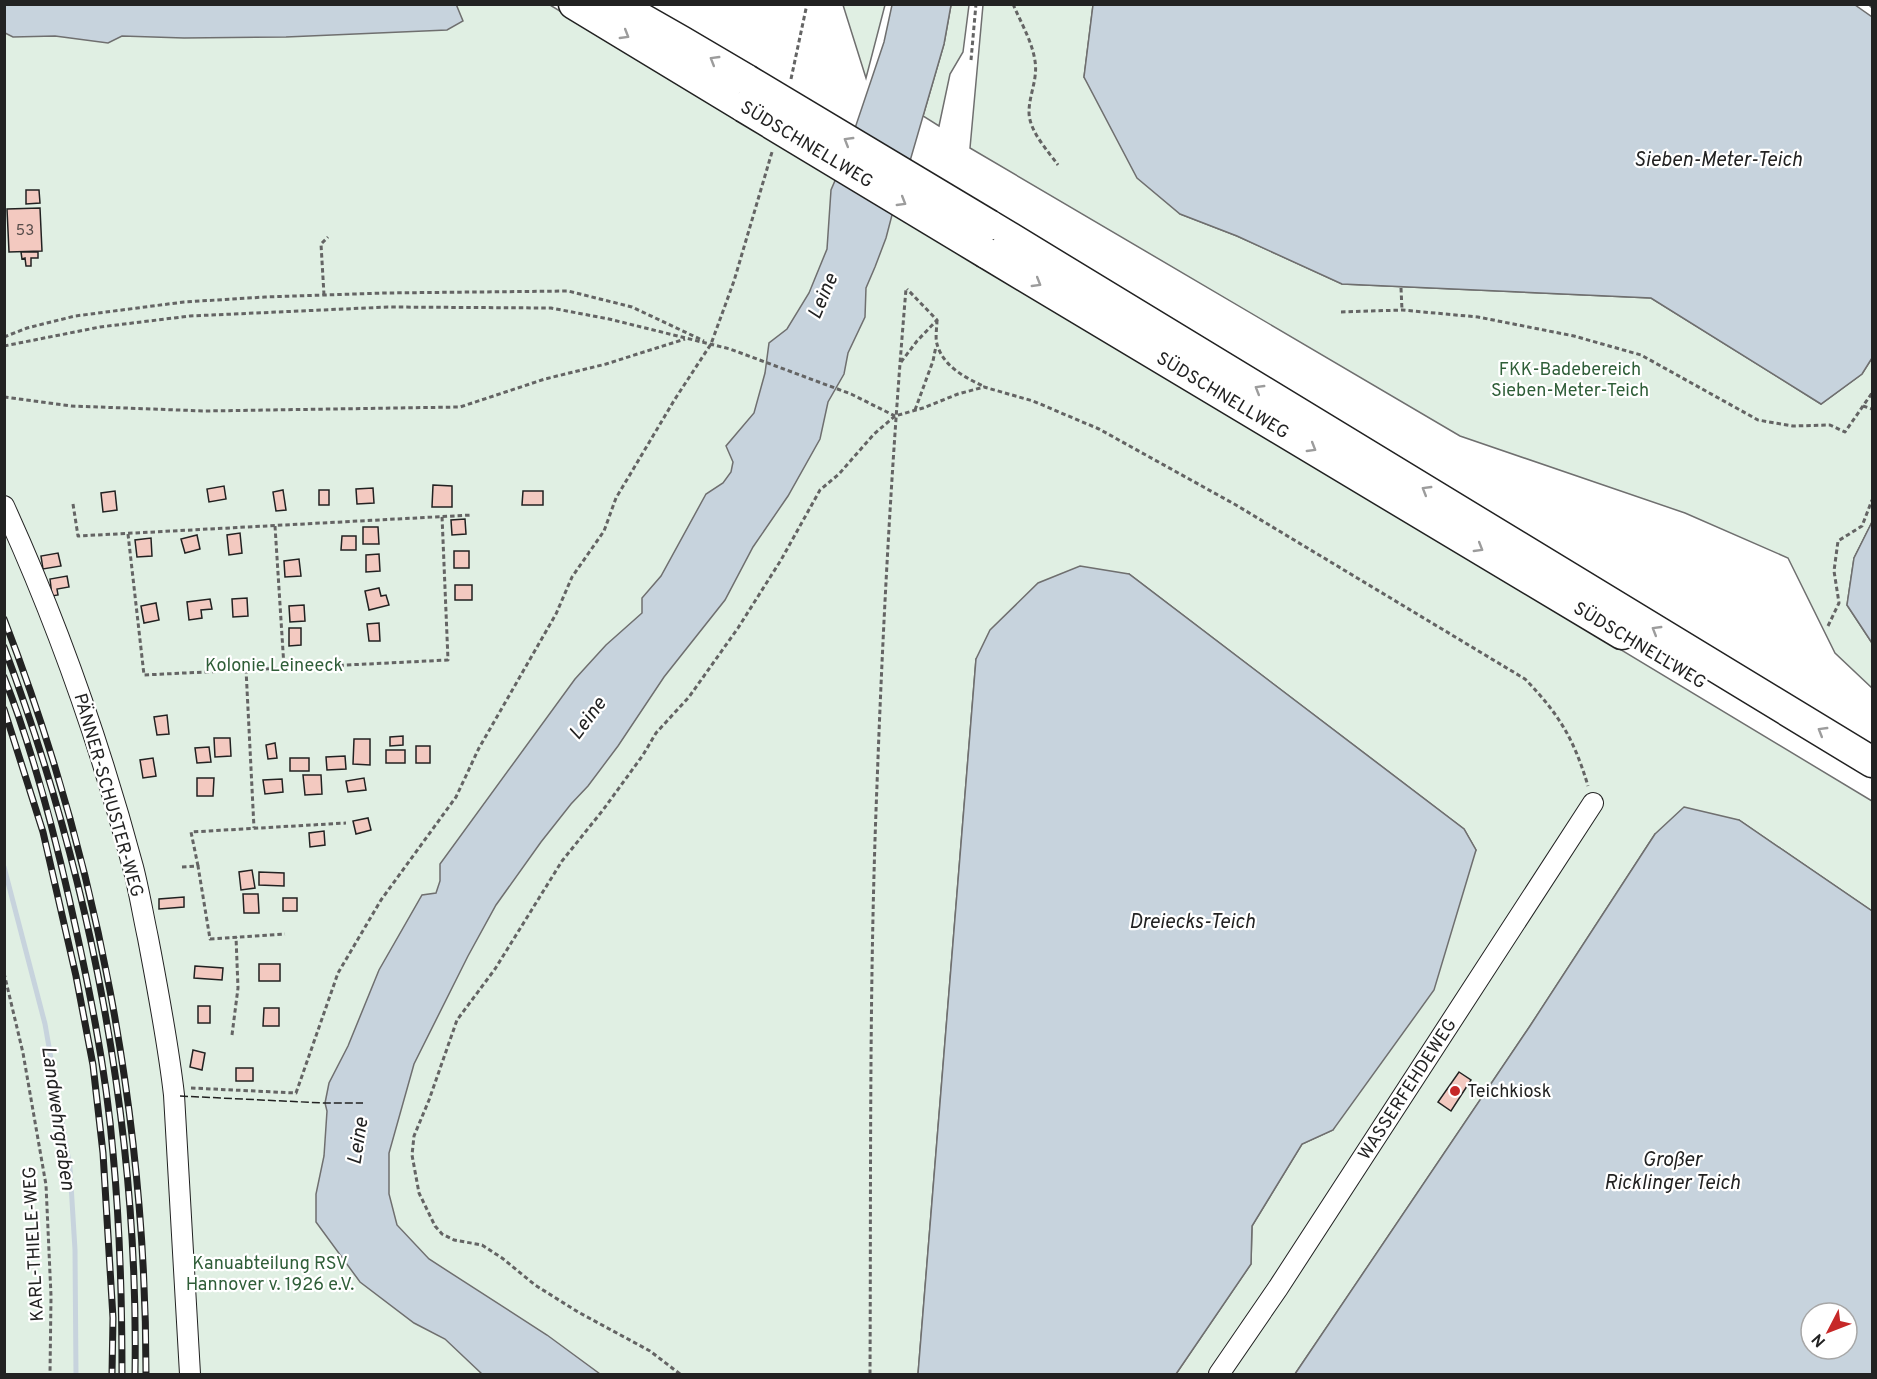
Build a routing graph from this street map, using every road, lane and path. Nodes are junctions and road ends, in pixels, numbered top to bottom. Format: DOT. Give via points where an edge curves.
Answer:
graph roads {
  1 [pos="574,4"];
  2 [pos="616,4"];
  3 [pos="807,4"];
  4 [pos="976,4"];
  5 [pos="1013,4"];
  6 [pos="971,60"];
  7 [pos="791,81"];
  8 [pos="746,94"];
  9 [pos="774,143"];
  10 [pos="1058,165"];
  11 [pos="328,237"];
  12 [pos="988,239"];
  13 [pos="1401,288"];
  14 [pos="324,295"];
  15 [pos="1402,310"];
  16 [pos="1341,312"];
  17 [pos="937,320"];
  18 [pos="4,337"];
  19 [pos="687,338"];
  20 [pos="711,344"];
  21 [pos="936,344"];
  22 [pos="4,346"];
  23 [pos="900,364"];
  24 [pos="984,387"];
  25 [pos="1872,393"];
  26 [pos="4,397"];
  27 [pos="1863,406"];
  28 [pos="1872,409"];
  29 [pos="915,410"];
  30 [pos="895,416"];
  31 [pos="1872,500"];
  32 [pos="73,504"];
  33 [pos="4,506"];
  34 [pos="472,515"];
  35 [pos="442,516"];
  36 [pos="274,526"];
  37 [pos="128,534"];
  38 [pos="1828,626"];
  39 [pos="284,667"];
  40 [pos="246,669"];
  41 [pos="1872,762"];
  42 [pos="1872,784"];
  43 [pos="1593,803"];
  44 [pos="346,823"];
  45 [pos="254,828"];
  46 [pos="198,866"];
  47 [pos="182,867"];
  48 [pos="285,934"];
  49 [pos="236,937"];
  50 [pos="4,973"];
  51 [pos="232,1035"];
  52 [pos="174,1092"];
  53 [pos="50,1374"];
  54 [pos="190,1374"];
  55 [pos="680,1374"];
  56 [pos="870,1374"];
  57 [pos="1219,1374"];
  1 -- 8 [label="highway, SÜDSCHNELLWEG, one-way"];
  8 -- 2 [label="highway, SÜDSCHNELLWEG, one-way" via="681,40"];
  3 -- 7 [label="path"];
  4 -- 6 [label="path"];
  5 -- 10 [label="path" via="1036,62 1031,122"];
  8 -- 12 [label="highway, SÜDSCHNELLWEG, bridge"];
  9 -- 20 [label="path" via="761,196"];
  11 -- 14 [label="path" via="321,244"];
  41 -- 12 [label="highway, SÜDSCHNELLWEG, one-way"];
  12 -- 42 [label="highway, SÜDSCHNELLWEG, one-way"];
  13 -- 15 [label="path"];
  14 -- 18 [label="path" via="124,308 75,316"];
  14 -- 20 [label="path" via="568,291 632,307"];
  15 -- 16 [label="path"];
  15 -- 27 [label="path" via="1479,316 1641,355 1758,420 1793,426 1830,425 1845,432"];
  17 -- 21 [label="path"];
  17 -- 23 [label="path"];
  17 -- 23 [label="path" via="906,289"];
  19 -- 20 [label="path"];
  19 -- 22 [label="path" via="551,308 388,307 189,316 100,327"];
  19 -- 26 [label="path" via="460,407 205,411 71,406"];
  20 -- 30 [label="path" via="851,394"];
  20 -- 52 [label="path" via="616,498 604,531 572,577 556,614 479,748 456,797 381,900 338,973 296,1093"];
  21 -- 24 [label="path" via="956,372"];
  21 -- 29 [label="path"];
  23 -- 30 [label="path"];
  24 -- 29 [label="path"];
  24 -- 43 [label="path" via="1033,401 1099,429 1236,505 1525,679 1550,705 1568,734"];
  25 -- 27 [label="path"];
  27 -- 28 [label="path"];
  29 -- 30 [label="path"];
  30 -- 55 [label="path" via="819,490 781,561 738,628 562,861 495,969 457,1020 414,1136 412,1155 419,1193 442,1234 482,1245 535,1285 650,1351"];
  30 -- 56 [label="path" via="876,809"];
  31 -- 38 [label="path" via="1862,526 1838,541 1834,571 1839,603"];
  32 -- 37 [label="path" via="78,536"];
  33 -- 52 [label="lane, PÄNNER-SCHUSTER-WEG" via="61,641 134,868"];
  34 -- 35 [label="path"];
  35 -- 36 [label="path"];
  35 -- 39 [label="path" via="448,660"];
  36 -- 37 [label="path"];
  36 -- 39 [label="path"];
  37 -- 40 [label="path" via="144,675"];
  39 -- 40 [label="path"];
  40 -- 45 [label="path"];
  43 -- 57 [label="lane, WASSERFEHDEWEG"];
  44 -- 45 [label="path"];
  45 -- 46 [label="path" via="191,832"];
  46 -- 47 [label="path"];
  46 -- 49 [label="path" via="210,939"];
  48 -- 49 [label="path"];
  49 -- 51 [label="path" via="238,988"];
  50 -- 53 [label="path, KARL-THIELE-WEG" via="23,1053 46,1185"];
  52 -- 54 [label="lane, PÄNNER-SCHUSTER-WEG"];
}
